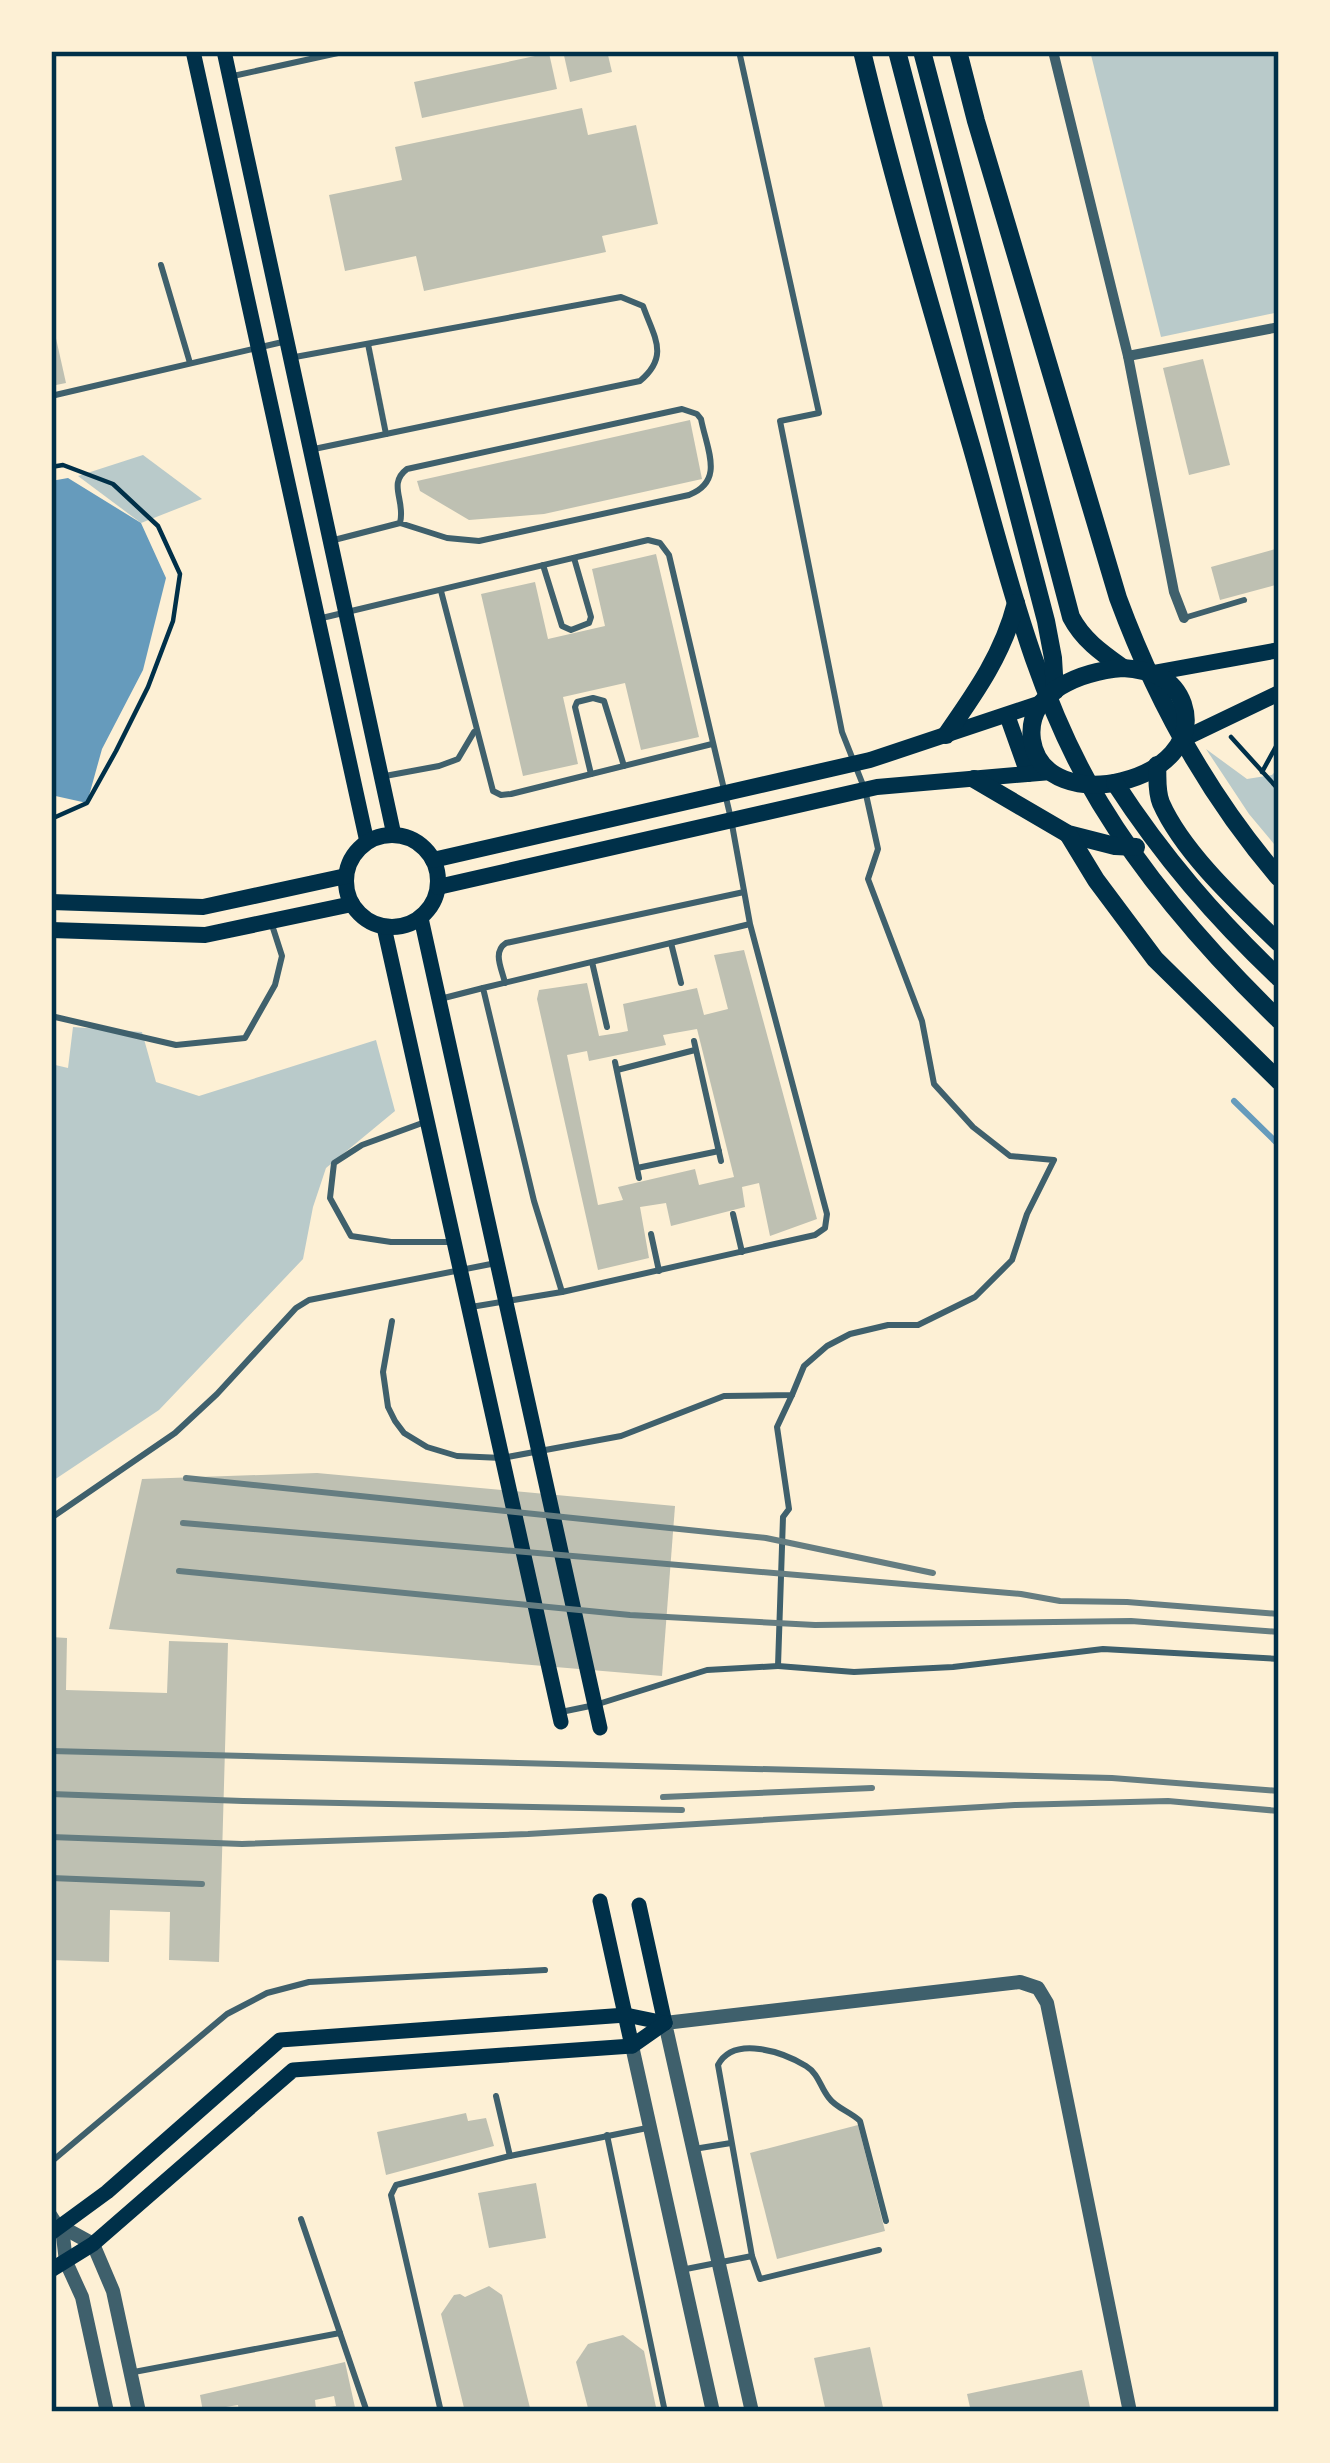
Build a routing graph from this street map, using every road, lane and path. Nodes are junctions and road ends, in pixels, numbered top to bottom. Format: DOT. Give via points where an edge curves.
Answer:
graph roads {
  1 [pos="193,51"];
  2 [pos="224,51"];
  3 [pos="347,51"];
  4 [pos="739,51"];
  5 [pos="862,51"];
  6 [pos="897,51"];
  7 [pos="922,51"];
  8 [pos="958,51"];
  9 [pos="1053,51"];
  10 [pos="309,55"];
  11 [pos="230,76"];
  12 [pos="161,265"];
  13 [pos="1279,327"];
  14 [pos="368,344"];
  15 [pos="258,347"];
  16 [pos="289,350"];
  17 [pos="1129,356"];
  18 [pos="190,363"];
  19 [pos="51,396"];
  20 [pos="386,434"];
  21 [pos="310,449"];
  22 [pos="51,467"];
  23 [pos="400,524"];
  24 [pos="1024,539"];
  25 [pos="331,541"];
  26 [pos="574,558"];
  27 [pos="543,565"];
  28 [pos="441,591"];
  29 [pos="1244,601"];
  30 [pos="346,613"];
  31 [pos="1184,618"];
  32 [pos="318,619"];
  33 [pos="1277,656"];
  34 [pos="1123,668"];
  35 [pos="1153,673"];
  36 [pos="1279,692"];
  37 [pos="1048,697"];
  38 [pos="1007,715"];
  39 [pos="476,729"];
  40 [pos="1224,730"];
  41 [pos="946,735"];
  42 [pos="1181,740"];
  43 [pos="1279,740"];
  44 [pos="712,744"];
  45 [pos="855,763"];
  46 [pos="1157,765"];
  47 [pos="624,766"];
  48 [pos="1051,772"];
  49 [pos="1262,772"];
  50 [pos="591,774"];
  51 [pos="1028,774"];
  52 [pos="381,776"];
  53 [pos="974,778"];
  54 [pos="1115,783"];
  55 [pos="865,790"];
  56 [pos="1279,790"];
  57 [pos="723,794"];
  58 [pos="51,819"];
  59 [pos="730,819"];
  60 [pos="1068,834"];
  61 [pos="394,835"];
  62 [pos="367,842"];
  63 [pos="1159,848"];
  64 [pos="433,860"];
  65 [pos="346,876"];
  66 [pos="1279,878"];
  67 [pos="438,887"];
  68 [pos="744,892"];
  69 [pos="51,902"];
  70 [pos="352,904"];
  71 [pos="421,918"];
  72 [pos="272,921"];
  73 [pos="750,924"];
  74 [pos="384,927"];
  75 [pos="51,930"];
  76 [pos="671,943"];
  77 [pos="1279,943"];
  78 [pos="592,962"];
  79 [pos="1279,978"];
  80 [pos="505,983"];
  81 [pos="681,983"];
  82 [pos="483,988"];
  83 [pos="439,999"];
  84 [pos="51,1016"];
  85 [pos="1279,1020"];
  86 [pos="607,1028"];
  87 [pos="1279,1081"];
  88 [pos="428,1121"];
  89 [pos="718,1151"];
  90 [pos="721,1161"];
  91 [pos="637,1168"];
  92 [pos="639,1178"];
  93 [pos="733,1214"];
  94 [pos="651,1234"];
  95 [pos="454,1242"];
  96 [pos="742,1253"];
  97 [pos="497,1262"];
  98 [pos="460,1270"];
  99 [pos="659,1272"];
  100 [pos="562,1292"];
  101 [pos="506,1303"];
  102 [pos="469,1307"];
  103 [pos="392,1321"];
  104 [pos="791,1395"];
  105 [pos="538,1449"];
  106 [pos="502,1458"];
  107 [pos="51,1518"];
  108 [pos="1279,1659"];
  109 [pos="778,1666"];
  110 [pos="595,1705"];
  111 [pos="560,1718"];
  112 [pos="601,1728"];
  113 [pos="600,1901"];
  114 [pos="639,1905"];
  115 [pos="545,1970"];
  116 [pos="626,2014"];
  117 [pos="665,2023"];
  118 [pos="632,2046"];
  119 [pos="496,2096"];
  120 [pos="650,2127"];
  121 [pos="608,2135"];
  122 [pos="731,2143"];
  123 [pos="694,2149"];
  124 [pos="511,2156"];
  125 [pos="51,2162"];
  126 [pos="51,2209"];
  127 [pos="301,2219"];
  128 [pos="886,2221"];
  129 [pos="57,2230"];
  130 [pos="93,2244"];
  131 [pos="879,2250"];
  132 [pos="752,2256"];
  133 [pos="719,2261"];
  134 [pos="59,2266"];
  135 [pos="682,2270"];
  136 [pos="340,2333"];
  137 [pos="130,2372"];
  138 [pos="107,2412"];
  139 [pos="139,2412"];
  140 [pos="368,2412"];
  141 [pos="441,2412"];
  142 [pos="665,2412"];
  143 [pos="713,2412"];
  144 [pos="752,2412"];
  145 [pos="1130,2412"];
  1 -- 15 [label="main road"];
  2 -- 11 [label="main road"];
  3 -- 10 [label="lane"];
  4 -- 45 [label="lane" via="818,412 780,421 842,732"];
  5 -- 85 [label="highway" via="1054,714 1145,870"];
  6 -- 24 [label="highway"];
  7 -- 34 [label="highway" via="1071,616"];
  8 -- 66 [label="highway" via="1135,644 1194,763"];
  9 -- 17 [label="street"];
  10 -- 11 [label="lane"];
  11 -- 16 [label="main road"];
  12 -- 18 [label="lane"];
  13 -- 17 [label="street"];
  14 -- 16 [label="lane"];
  14 -- 20 [label="lane"];
  14 -- 20 [label="lane" via="621,297 643,306 659,350 640,381"];
  15 -- 16 [label="lane"];
  15 -- 18 [label="lane"];
  15 -- 32 [label="main road"];
  16 -- 21 [label="main road"];
  17 -- 31 [label="street"];
  18 -- 19 [label="lane"];
  20 -- 21 [label="lane"];
  21 -- 25 [label="main road"];
  22 -- 58 [label="path" via="113,484 158,526 180,574 173,621 116,752 87,803"];
  23 -- 23 [label="lane" via="479,541 697,493 712,475 701,419 682,409 406,469 397,483"];
  23 -- 25 [label="lane"];
  24 -- 37 [label="highway" via="1049,636"];
  24 -- 41 [label="highway" via="1004,643"];
  25 -- 30 [label="main road"];
  26 -- 27 [label="lane"];
  26 -- 27 [label="lane" via="591,617 571,630 562,626"];
  26 -- 44 [label="lane" via="649,540 669,555"];
  27 -- 28 [label="lane"];
  28 -- 30 [label="lane"];
  28 -- 39 [label="lane"];
  29 -- 31 [label="lane"];
  30 -- 32 [label="lane"];
  30 -- 52 [label="main road"];
  32 -- 62 [label="main road"];
  33 -- 35 [label="main road"];
  34 -- 35 [label="highway"];
  34 -- 37 [label="highway" via="1087,674"];
  35 -- 42 [label="highway" via="1179,695"];
  36 -- 42 [label="main road"];
  37 -- 38 [label="main road"];
  37 -- 48 [label="highway" via="1032,740"];
  38 -- 41 [label="main road"];
  38 -- 51 [label="main road"];
  39 -- 50 [label="lane" via="488,779 501,795"];
  39 -- 52 [label="lane" via="458,759"];
  40 -- 49 [label="path"];
  41 -- 45 [label="main road"];
  42 -- 46 [label="highway"];
  43 -- 49 [label="path"];
  44 -- 47 [label="lane"];
  44 -- 57 [label="lane"];
  45 -- 55 [label="lane"];
  45 -- 57 [label="main road"];
  46 -- 54 [label="highway"];
  46 -- 77 [label="highway" via="1157,791 1173,824"];
  47 -- 50 [label="lane"];
  47 -- 50 [label="lane" via="604,701 592,698 575,707"];
  48 -- 51 [label="main road"];
  48 -- 54 [label="highway"];
  49 -- 56 [label="path"];
  51 -- 53 [label="main road"];
  52 -- 61 [label="main road"];
  53 -- 55 [label="main road"];
  53 -- 60 [label="highway"];
  54 -- 63 [label="highway"];
  55 -- 59 [label="main road"];
  55 -- 104 [label="lane" via="878,849 868,879 922,1021 934,1084 1010,1156 1054,1160 1012,1260 975,1297 918,1325 888,1325 826,1346"];
  57 -- 59 [label="lane"];
  57 -- 64 [label="main road"];
  59 -- 67 [label="main road"];
  59 -- 68 [label="lane"];
  60 -- 63 [label="highway"];
  60 -- 87 [label="highway" via="1155,958"];
  61 -- 62 [label="main road"];
  61 -- 64 [label="main road" via="417,842"];
  62 -- 65 [label="main road"];
  63 -- 79 [label="highway"];
  64 -- 67 [label="main road"];
  65 -- 69 [label="main road" via="203,907"];
  65 -- 70 [label="main road"];
  67 -- 71 [label="main road"];
  68 -- 73 [label="lane"];
  68 -- 80 [label="lane" via="506,943 498,953"];
  70 -- 72 [label="main road"];
  70 -- 74 [label="main road"];
  71 -- 74 [label="main road"];
  71 -- 83 [label="main road"];
  72 -- 75 [label="main road" via="205,935"];
  72 -- 84 [label="lane" via="282,956 245,1038 176,1045"];
  73 -- 76 [label="lane"];
  73 -- 96 [label="lane" via="827,1214 815,1235"];
  74 -- 88 [label="main road"];
  76 -- 78 [label="lane"];
  76 -- 81 [label="lane"];
  78 -- 80 [label="lane"];
  78 -- 86 [label="lane"];
  80 -- 82 [label="lane"];
  82 -- 83 [label="lane"];
  82 -- 100 [label="lane"];
  83 -- 97 [label="main road"];
  88 -- 95 [label="main road"];
  88 -- 95 [label="lane" via="334,1163 330,1198 351,1236"];
  89 -- 90 [label="lane"];
  89 -- 91 [label="lane"];
  89 -- 91 [label="lane" via="695,1045 616,1066"];
  91 -- 92 [label="lane"];
  93 -- 96 [label="lane"];
  94 -- 99 [label="lane"];
  95 -- 98 [label="main road"];
  96 -- 99 [label="lane"];
  97 -- 98 [label="lane"];
  97 -- 101 [label="main road"];
  98 -- 102 [label="main road"];
  98 -- 107 [label="lane" via="309,1300 176,1433"];
  99 -- 100 [label="lane"];
  100 -- 101 [label="lane"];
  101 -- 102 [label="lane"];
  101 -- 105 [label="main road"];
  102 -- 106 [label="main road"];
  103 -- 106 [label="lane" via="382,1372 388,1407 404,1433 457,1456"];
  104 -- 105 [label="lane" via="724,1396 621,1436"];
  104 -- 109 [label="lane" via="776,1427 789,1509"];
  105 -- 106 [label="lane"];
  105 -- 110 [label="main road"];
  106 -- 111 [label="main road"];
  108 -- 109 [label="lane" via="1102,1649 953,1667"];
  109 -- 110 [label="lane" via="707,1670"];
  110 -- 111 [label="lane"];
  110 -- 112 [label="main road"];
  113 -- 116 [label="main road"];
  114 -- 117 [label="main road"];
  115 -- 125 [label="lane" via="310,1982 267,1994 227,2014"];
  116 -- 117 [label="main road"];
  116 -- 118 [label="main road"];
  116 -- 129 [label="main road" via="280,2040"];
  117 -- 118 [label="main road"];
  117 -- 123 [label="street"];
  117 -- 145 [label="street" via="1020,1982 1038,1988"];
  118 -- 120 [label="street"];
  118 -- 130 [label="main road" via="293,2070"];
  119 -- 124 [label="lane"];
  120 -- 121 [label="lane"];
  120 -- 135 [label="street"];
  121 -- 124 [label="lane"];
  121 -- 142 [label="lane"];
  122 -- 123 [label="lane"];
  122 -- 128 [label="lane" via="721,2058 762,2049 810,2068 830,2100 860,2121"];
  122 -- 132 [label="lane"];
  123 -- 133 [label="street"];
  124 -- 141 [label="lane" via="396,2185 391,2195"];
  126 -- 129 [label="lane"];
  127 -- 136 [label="lane"];
  129 -- 130 [label="street"];
  129 -- 134 [label="street"];
  130 -- 134 [label="main road"];
  130 -- 137 [label="street" via="113,2291"];
  131 -- 132 [label="lane" via="760,2279"];
  132 -- 133 [label="lane"];
  133 -- 135 [label="lane"];
  133 -- 144 [label="street"];
  134 -- 138 [label="street" via="82,2297"];
  135 -- 143 [label="street"];
  136 -- 137 [label="lane"];
  136 -- 140 [label="lane"];
  137 -- 139 [label="street"];
}
